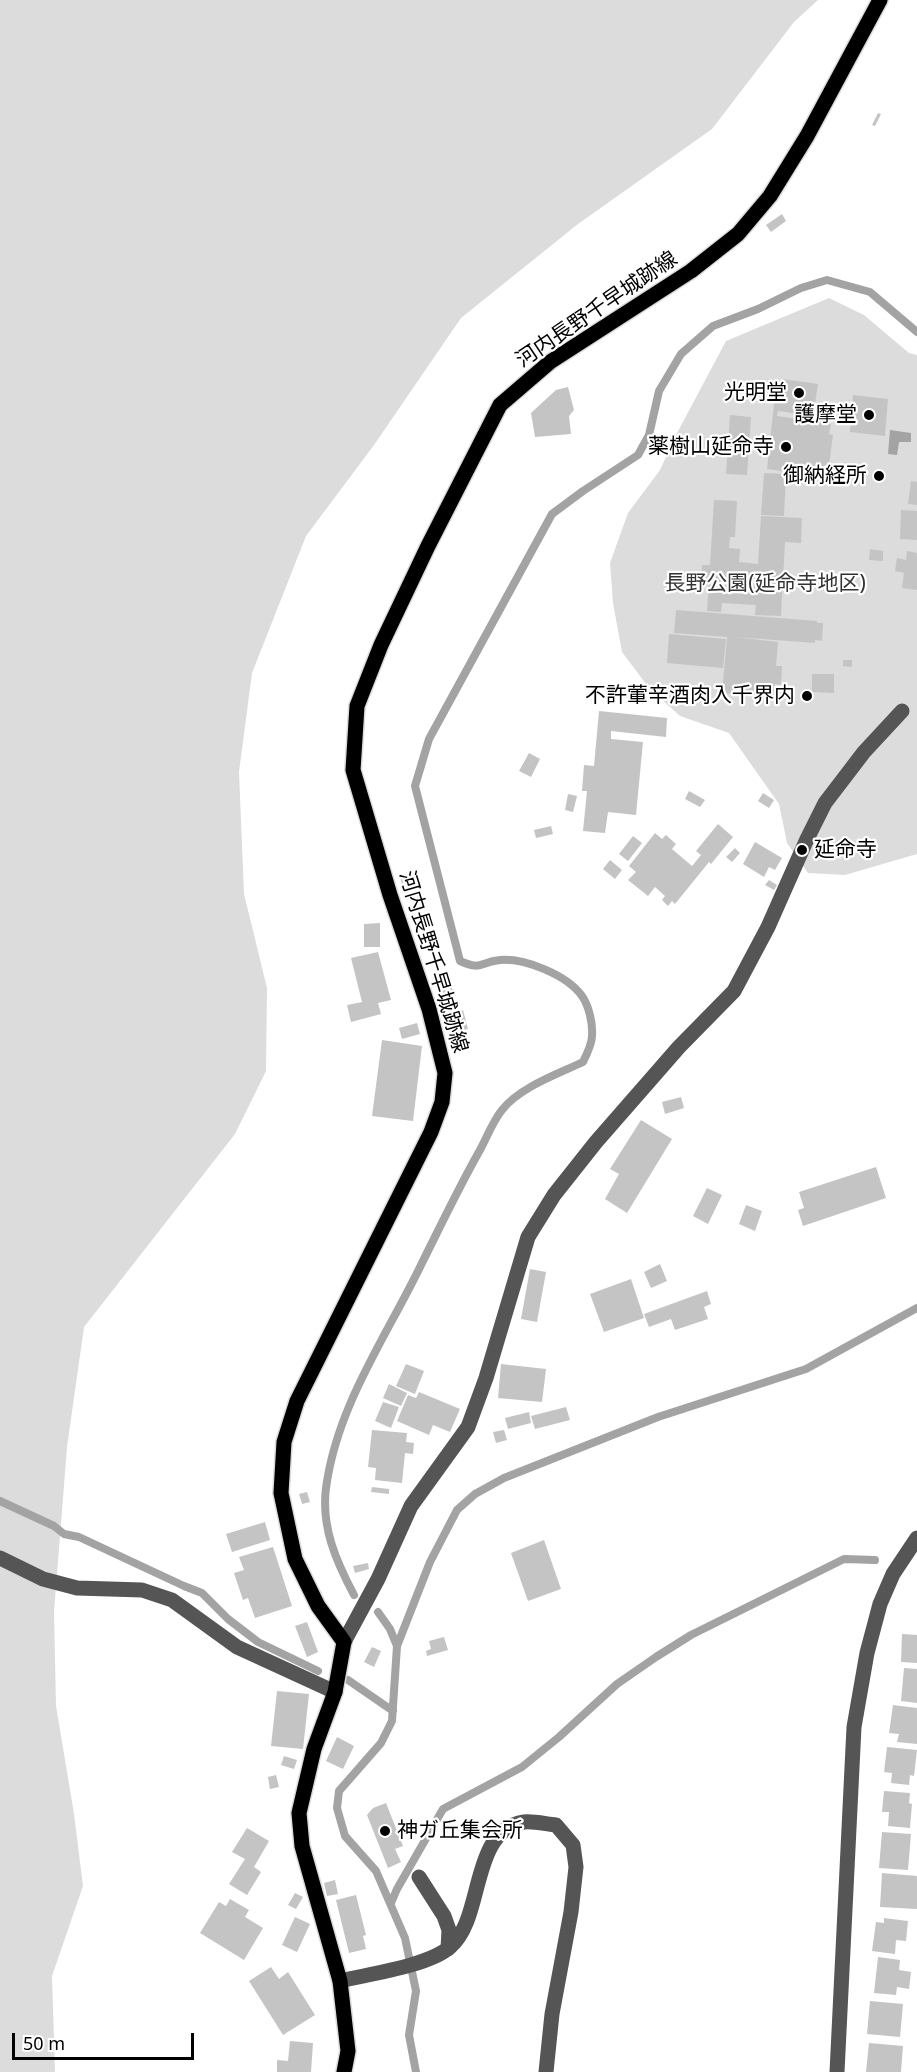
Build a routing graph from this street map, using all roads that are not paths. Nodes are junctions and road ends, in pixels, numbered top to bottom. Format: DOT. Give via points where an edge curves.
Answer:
graph roads {
  1 [pos="880,0"];
  2 [pos="902,711"];
  3 [pos="917,1538"];
  4 [pos="0,1557"];
  5 [pos="344,1642"];
  6 [pos="334,1692"];
  7 [pos="419,1877"];
  8 [pos="448,1949"];
  9 [pos="340,1981"];
  10 [pos="344,2072"];
  11 [pos="546,2072"];
  12 [pos="837,2072"];
  1 -- 5 [label="main road, 河内長野千早城跡線" via="777,186 738,234 691,271 550,362 500,405 428,546 357,706 353,770 445,1073 442,1102 431,1132 297,1401 284,1442 281,1493 295,1559 318,1606"];
  2 -- 5 [label="street" via="825,803 734,991 596,1142 554,1195 528,1237 468,1427 411,1506"];
  3 -- 12 [label="street" via="893,1574 880,1604 854,1727"];
  4 -- 6 [label="street" via="43,1579 77,1588 142,1590 172,1600 237,1647"];
  5 -- 6 [label="main road"];
  6 -- 9 [label="main road" via="314,1749 299,1813 302,1846"];
  7 -- 8 [label="street" via="444,1916 449,1930"];
  8 -- 9 [label="street" via="426,1960"];
  8 -- 11 [label="street" via="461,1936 485,1855 503,1831 523,1822 556,1825 573,1845 576,1867"];
  9 -- 10 [label="main road" via="348,2051"];
}
